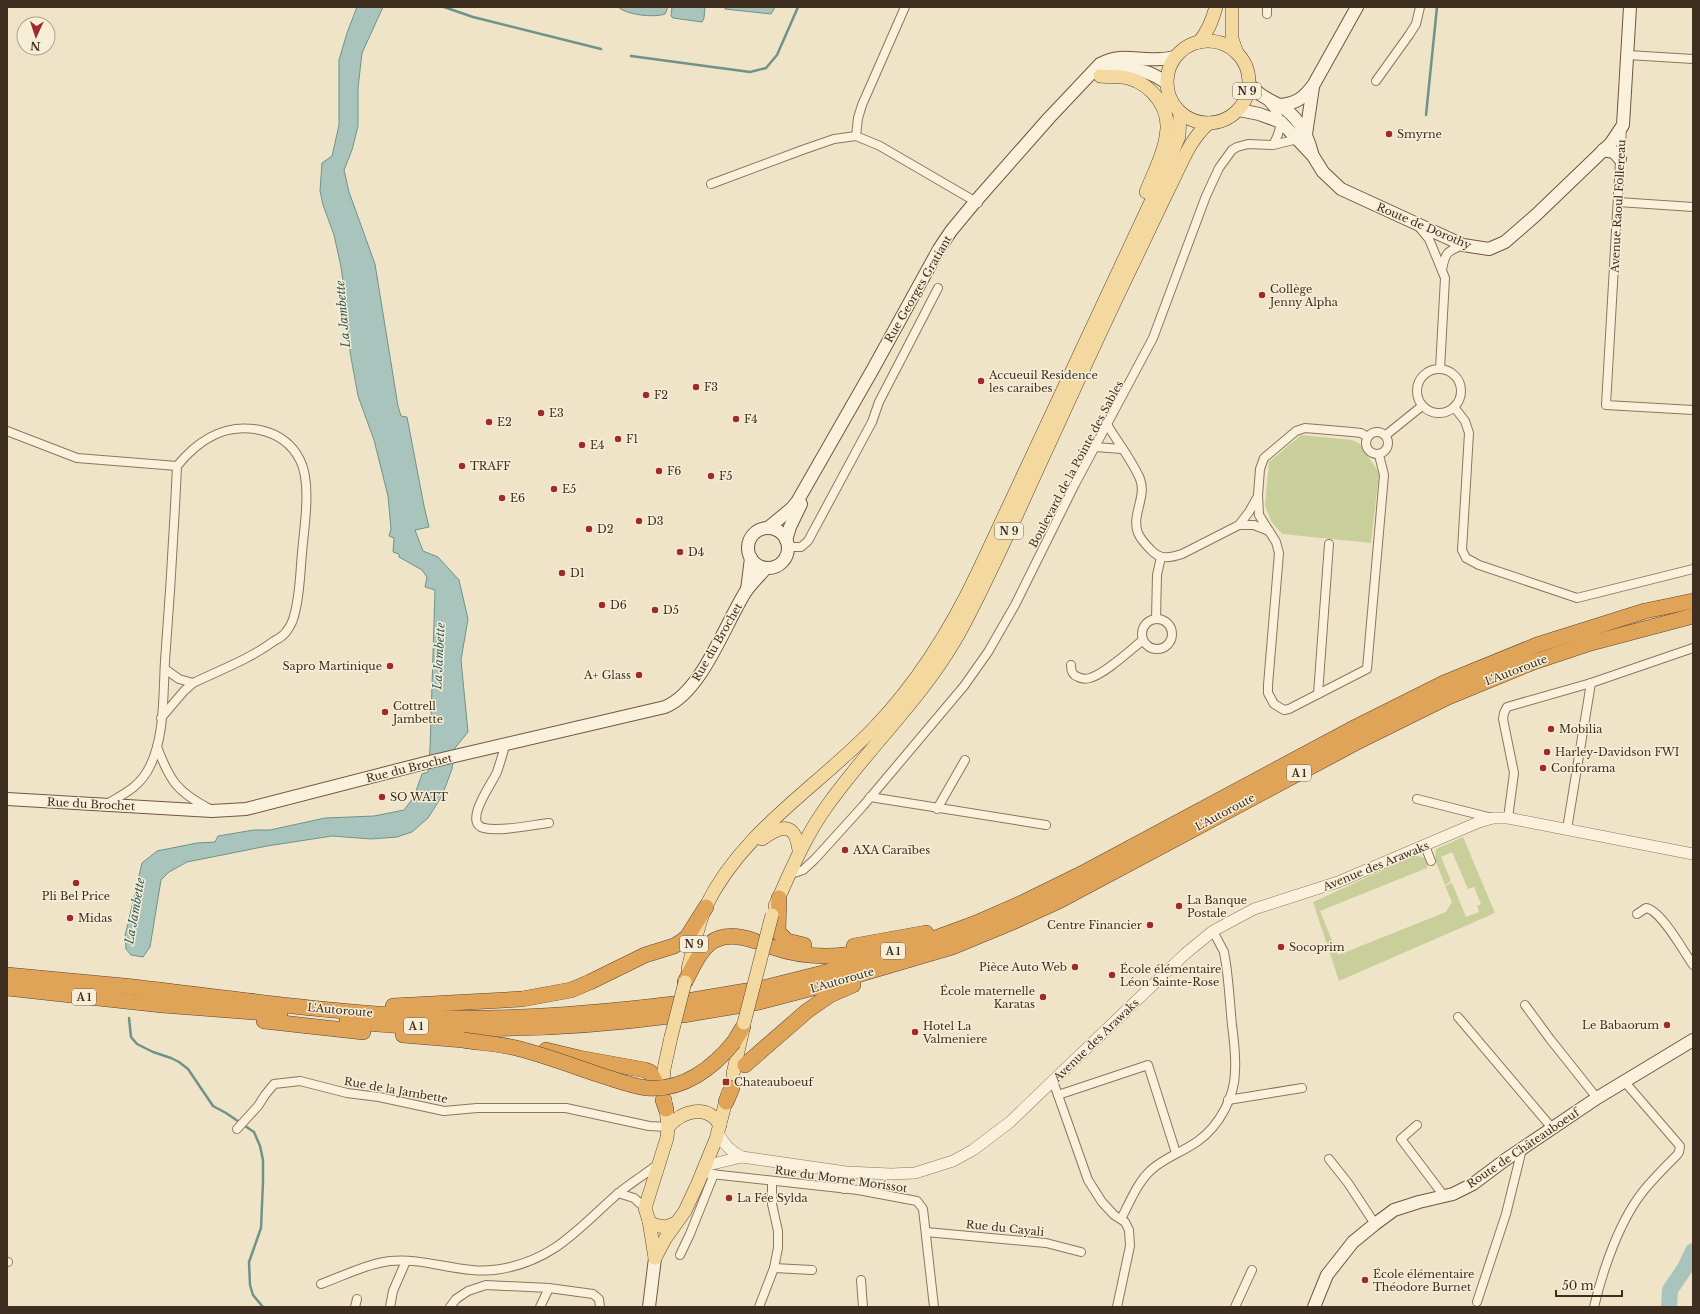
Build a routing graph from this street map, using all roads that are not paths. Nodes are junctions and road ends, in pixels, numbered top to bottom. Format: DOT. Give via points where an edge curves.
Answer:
graph roads {
  1 [pos="905,7"];
  2 [pos="1216,7"];
  3 [pos="1232,7"];
  4 [pos="1357,7"];
  5 [pos="1420,7"];
  6 [pos="1630,7"];
  7 [pos="1199,42"];
  8 [pos="1237,53"];
  9 [pos="1628,55"];
  10 [pos="1175,57"];
  11 [pos="1693,59"];
  12 [pos="1092,80"];
  13 [pos="1376,81"];
  14 [pos="1166,82"];
  15 [pos="1249,84"];
  16 [pos="1314,84"];
  17 [pos="1267,100"];
  18 [pos="1279,105"];
  19 [pos="1239,110"];
  20 [pos="1180,113"];
  21 [pos="1281,122"];
  22 [pos="1209,123"];
  23 [pos="1623,125"];
  24 [pos="856,136"];
  25 [pos="1302,137"];
  26 [pos="1274,145"];
  27 [pos="1603,150"];
  28 [pos="1620,159"];
  29 [pos="711,184"];
  30 [pos="1618,202"];
  31 [pos="977,203"];
  32 [pos="1693,207"];
  33 [pos="1416,224"];
  34 [pos="1463,245"];
  35 [pos="1442,270"];
  36 [pos="1112,283"];
  37 [pos="938,288"];
  38 [pos="1440,369"];
  39 [pos="1422,406"];
  40 [pos="1454,407"];
  41 [pos="1693,410"];
  42 [pos="1108,426"];
  43 [pos="7,431"];
  44 [pos="1386,435"];
  45 [pos="1368,437"];
  46 [pos="1095,448"];
  47 [pos="1122,449"];
  48 [pos="1379,455"];
  49 [pos="177,466"];
  50 [pos="1258,495"];
  51 [pos="799,502"];
  52 [pos="1238,525"];
  53 [pos="768,528"];
  54 [pos="1268,531"];
  55 [pos="787,544"];
  56 [pos="1329,544"];
  57 [pos="1160,557"];
  58 [pos="751,558"];
  59 [pos="766,568"];
  60 [pos="1693,569"];
  61 [pos="747,590"];
  62 [pos="1693,601"];
  63 [pos="1693,616"];
  64 [pos="1156,619"];
  65 [pos="1143,640"];
  66 [pos="1693,648"];
  67 [pos="1071,665"];
  68 [pos="165,669"];
  69 [pos="194,683"];
  70 [pos="1591,683"];
  71 [pos="1318,694"];
  72 [pos="161,718"];
  73 [pos="505,745"];
  74 [pos="157,747"];
  75 [pos="965,760"];
  76 [pos="870,797"];
  77 [pos="7,799"];
  78 [pos="1417,799"];
  79 [pos="105,805"];
  80 [pos="937,809"];
  81 [pos="212,811"];
  82 [pos="1492,818"];
  83 [pos="1508,818"];
  84 [pos="549,823"];
  85 [pos="1046,825"];
  86 [pos="1567,829"];
  87 [pos="1425,846"];
  88 [pos="800,850"];
  89 [pos="1693,854"];
  90 [pos="738,856"];
  91 [pos="1431,861"];
  92 [pos="787,876"];
  93 [pos="779,898"];
  94 [pos="1024,902"];
  95 [pos="706,907"];
  96 [pos="1637,914"];
  97 [pos="774,916"];
  98 [pos="1213,931"];
  99 [pos="926,933"];
  100 [pos="755,940"];
  101 [pos="772,947"];
  102 [pos="917,958"];
  103 [pos="1693,965"];
  104 [pos="7,975"];
  105 [pos="685,982"];
  106 [pos="7,988"];
  107 [pos="751,997"];
  108 [pos="162,1005"];
  109 [pos="1525,1005"];
  110 [pos="294,1006"];
  111 [pos="678,1009"];
  112 [pos="1458,1017"];
  113 [pos="744,1025"];
  114 [pos="463,1040"];
  115 [pos="1693,1040"];
  116 [pos="745,1065"];
  117 [pos="1053,1081"];
  118 [pos="1624,1081"];
  119 [pos="659,1083"];
  120 [pos="1302,1088"];
  121 [pos="1058,1095"];
  122 [pos="1597,1098"];
  123 [pos="1228,1100"];
  124 [pos="665,1103"];
  125 [pos="1417,1125"];
  126 [pos="668,1127"];
  127 [pos="1552,1128"];
  128 [pos="237,1129"];
  129 [pos="719,1129"];
  130 [pos="1522,1149"];
  131 [pos="1176,1153"];
  132 [pos="742,1157"];
  133 [pos="1329,1159"];
  134 [pos="660,1163"];
  135 [pos="707,1171"];
  136 [pos="846,1172"];
  137 [pos="772,1181"];
  138 [pos="844,1189"];
  139 [pos="618,1194"];
  140 [pos="1444,1196"];
  141 [pos="645,1208"];
  142 [pos="1121,1219"];
  143 [pos="649,1221"];
  144 [pos="676,1223"];
  145 [pos="1375,1224"];
  146 [pos="926,1232"];
  147 [pos="1081,1252"];
  148 [pos="680,1255"];
  149 [pos="655,1258"];
  150 [pos="406,1261"];
  151 [pos="774,1268"];
  152 [pos="812,1270"];
  153 [pos="1252,1270"];
  154 [pos="861,1280"];
  155 [pos="321,1284"];
  156 [pos="549,1288"];
  157 [pos="1477,1302"];
  158 [pos="390,1307"];
  159 [pos="450,1307"];
  160 [pos="540,1307"];
  161 [pos="600,1307"];
  162 [pos="649,1307"];
  163 [pos="759,1307"];
  164 [pos="863,1307"];
  165 [pos="934,1307"];
  166 [pos="1117,1307"];
  167 [pos="1235,1307"];
  168 [pos="1314,1307"];
  169 [pos="1594,1307"];
  1 -- 24 [label="street" via="862,105"];
  2 -- 7 [label="main road" via="1206,35"];
  3 -- 8 [label="main road, N 9" via="1232,39"];
  4 -- 16 [label="main road"];
  5 -- 13 [label="street" via="1416,24"];
  6 -- 9 [label="main road, Avenue Raoul Follereau"];
  7 -- 8 [label="main road" via="1219,43"];
  7 -- 10 [label="main road"];
  8 -- 15 [label="main road, N 9" via="1246,68"];
  9 -- 11 [label="street"];
  9 -- 23 [label="main road, Avenue Raoul Follereau"];
  10 -- 12 [label="main road" via="1160,60 1115,58 1100,64"];
  10 -- 14 [label="main road"];
  12 -- 14 [label="main road" via="1117,69 1134,69"];
  12 -- 31 [label="main road, Rue Georges Gratiant" via="1048,118"];
  12 -- 36 [label="main road" via="1127,78 1146,87 1160,102 1167,126 1164,145"];
  14 -- 20 [label="main road" via="1168,94"];
  15 -- 17 [label="main road"];
  15 -- 19 [label="main road, N 9" via="1246,98"];
  16 -- 18 [label="main road" via="1303,98"];
  16 -- 25 [label="main road"];
  17 -- 18 [label="main road"];
  17 -- 21 [label="street"];
  18 -- 25 [label="main road" via="1296,118"];
  19 -- 21 [label="main road"];
  19 -- 22 [label="main road, N 9" via="1220,122"];
  20 -- 22 [label="main road, N 9" via="1189,119"];
  20 -- 36 [label="main road, N 9" via="1177,143"];
  21 -- 25 [label="main road"];
  21 -- 26 [label="street"];
  22 -- 88 [label="main road, N 9" via="1190,146 1174,178 997,559 961,630 915,697 826,807"];
  23 -- 27 [label="main road, Route de Dorothy"];
  23 -- 28 [label="street, Avenue Raoul Follereau"];
  24 -- 29 [label="street" via="834,139 805,148"];
  24 -- 31 [label="street" via="880,146"];
  25 -- 26 [label="street, Boulevard de la Pointe des Sables"];
  25 -- 33 [label="main road, Route de Dorothy" via="1323,172 1340,188"];
  26 -- 42 [label="street, Boulevard de la Pointe des Sables" via="1248,144 1237,147 1219,168 1153,338"];
  27 -- 28 [label="main road" via="1614,152"];
  27 -- 34 [label="main road, Route de Dorothy" via="1505,242 1489,249"];
  28 -- 30 [label="street, Avenue Raoul Follereau"];
  30 -- 32 [label="street"];
  30 -- 41 [label="street, Avenue Raoul Follereau" via="1606,405"];
  31 -- 51 [label="main road, Rue Georges Gratiant" via="938,249"];
  33 -- 34 [label="main road, Route de Dorothy"];
  33 -- 35 [label="street" via="1428,239"];
  34 -- 35 [label="street" via="1447,252"];
  35 -- 38 [label="street" via="1445,287"];
  36 -- 90 [label="main road, N 9" via="966,598 930,659 876,726"];
  37 -- 55 [label="street" via="879,402 872,422 808,541 801,547"];
  38 -- 39 [label="street" via="1426,373 1421,378 1416,392"];
  38 -- 40 [label="street" via="1453,374 1460,385 1460,398"];
  39 -- 40 [label="street" via="1428,411 1442,413"];
  39 -- 44 [label="street"];
  40 -- 60 [label="street" via="1465,421 1469,433 1462,550 1466,558 1577,598"];
  42 -- 46 [label="street, Boulevard de la Pointe des Sables"];
  42 -- 47 [label="street"];
  43 -- 49 [label="street" via="77,458"];
  44 -- 45 [label="street" via="1376,432"];
  44 -- 48 [label="street" via="1388,447"];
  45 -- 48 [label="street" via="1366,445 1369,451"];
  45 -- 50 [label="street" via="1361,433 1305,428 1296,431 1264,458 1260,469"];
  46 -- 47 [label="street"];
  46 -- 76 [label="street, Boulevard de la Pointe des Sables" via="1015,605 988,652 964,686"];
  47 -- 57 [label="street" via="1140,478 1142,487 1136,517 1138,534 1155,555"];
  48 -- 71 [label="street" via="1384,475 1367,669"];
  49 -- 68 [label="street"];
  49 -- 69 [label="street" via="199,443 218,433 234,428 250,428 268,432 285,440 300,460 306,491 298,599 294,618 285,633 264,648"];
  50 -- 52 [label="street"];
  50 -- 54 [label="street" via="1259,515"];
  51 -- 53 [label="main road"];
  51 -- 55 [label="main road"];
  52 -- 54 [label="street" via="1254,525"];
  52 -- 57 [label="street" via="1182,554"];
  53 -- 55 [label="main road" via="779,532"];
  53 -- 58 [label="main road" via="757,532 750,540 748,551"];
  54 -- 71 [label="street" via="1279,548 1268,693 1274,704 1284,710"];
  55 -- 59 [label="main road" via="787,554 782,563"];
  56 -- 71 [label="street"];
  57 -- 64 [label="street"];
  58 -- 59 [label="main road"];
  58 -- 61 [label="main road, Rue du Brochet"];
  59 -- 61 [label="main road, Rue du Brochet"];
  61 -- 73 [label="main road, Rue du Brochet" via="698,677 674,703"];
  62 -- 94 [label="highway, L'Autoroute / A 1" via="1645,612 1537,646 1444,683"];
  63 -- 102 [label="highway, L'Autoroute / A 1" via="1591,643 1531,663 1448,697 1361,740 1059,901 959,944"];
  64 -- 65 [label="street" via="1144,626"];
  64 -- 65 [label="street" via="1161,619 1169,625 1171,639 1165,646 1155,648"];
  65 -- 67 [label="street" via="1112,665 1089,678 1074,676"];
  66 -- 70 [label="street"];
  68 -- 69 [label="street" via="179,679"];
  68 -- 72 [label="street"];
  69 -- 72 [label="street"];
  70 -- 83 [label="street" via="1507,707 1502,719 1514,773"];
  70 -- 86 [label="street"];
  72 -- 74 [label="street"];
  73 -- 81 [label="main road, Rue du Brochet" via="246,809"];
  73 -- 84 [label="street" via="497,771 478,806 478,823 481,827 495,829"];
  74 -- 79 [label="street" via="151,765 140,781 131,790"];
  74 -- 81 [label="street" via="179,789"];
  75 -- 80 [label="street"];
  76 -- 80 [label="street"];
  76 -- 92 [label="street, Boulevard de la Pointe des Sables" via="816,859 803,870"];
  77 -- 79 [label="main road, Rue du Brochet"];
  78 -- 82 [label="street"];
  79 -- 81 [label="main road, Rue du Brochet"];
  80 -- 85 [label="street"];
  82 -- 83 [label="street, Avenue des Arawaks"];
  82 -- 87 [label="street, Avenue des Arawaks"];
  83 -- 86 [label="street, Avenue des Arawaks"];
  86 -- 89 [label="street, Avenue des Arawaks"];
  87 -- 91 [label="street"];
  87 -- 98 [label="street, Avenue des Arawaks" via="1338,882 1254,909"];
  88 -- 90 [label="main road" via="793,832 780,829 770,833"];
  88 -- 92 [label="main road, N 9"];
  90 -- 95 [label="main road, N 9"];
  92 -- 93 [label="main road, N 9"];
  93 -- 97 [label="highway"];
  94 -- 99 [label="highway"];
  94 -- 107 [label="highway, L'Autoroute / A 1" via="930,940"];
  95 -- 105 [label="main road, N 9"];
  95 -- 110 [label="highway" via="687,937 674,946 645,955 590,982 565,991 522,999 381,1007"];
  96 -- 103 [label="street" via="1646,908 1659,916"];
  97 -- 99 [label="highway" via="780,935 787,941 797,944 857,946"];
  97 -- 113 [label="main road, bridge"];
  98 -- 117 [label="street, Avenue des Arawaks" via="1185,954"];
  98 -- 123 [label="street" via="1224,952 1230,1002 1235,1072"];
  99 -- 101 [label="highway" via="872,950 840,955 808,954"];
  100 -- 105 [label="highway" via="733,936 711,942 696,960"];
  102 -- 107 [label="highway, L'Autoroute / A 1" via="813,988"];
  102 -- 116 [label="highway" via="830,995 792,1023"];
  104 -- 110 [label="highway, L'Autoroute / A 1"];
  105 -- 119 [label="main road, bridge"];
  106 -- 108 [label="highway, L'Autoroute / A 1"];
  107 -- 111 [label="highway, L'Autoroute / A 1"];
  108 -- 111 [label="highway, L'Autoroute / A 1" via="383,1025 464,1028 592,1024"];
  108 -- 114 [label="highway" via="278,1024"];
  109 -- 122 [label="street"];
  110 -- 111 [label="highway, L'Autoroute / A 1" via="452,1018 534,1017"];
  112 -- 127 [label="street"];
  113 -- 114 [label="highway, bridge" via="723,1056 700,1075 661,1088 625,1083 518,1048"];
  113 -- 129 [label="main road"];
  114 -- 119 [label="highway, bridge" via="517,1043 645,1070"];
  115 -- 118 [label="main road, Route de Châteauboeuf"];
  117 -- 121 [label="street"];
  117 -- 136 [label="street, Avenue des Arawaks" via="993,1136 953,1161 915,1173"];
  118 -- 122 [label="main road, Route de Châteauboeuf"];
  118 -- 169 [label="street" via="1680,1149 1644,1189 1626,1220 1610,1254"];
  120 -- 123 [label="street"];
  121 -- 131 [label="street" via="1148,1065"];
  121 -- 142 [label="street" via="1088,1180 1102,1202"];
  122 -- 127 [label="main road, Route de Châteauboeuf"];
  123 -- 131 [label="street" via="1217,1123 1209,1132"];
  124 -- 126 [label="main road"];
  125 -- 140 [label="street" via="1401,1139"];
  126 -- 128 [label="street, Rue de la Jambette" via="650,1126 566,1108 444,1111 380,1097 347,1093 300,1081 274,1084"];
  126 -- 129 [label="main road" via="680,1115 691,1112 714,1117"];
  126 -- 134 [label="main road" via="666,1147"];
  127 -- 130 [label="main road, Route de Châteauboeuf"];
  129 -- 132 [label="street, Avenue des Arawaks" via="723,1142 731,1152"];
  129 -- 135 [label="main road"];
  130 -- 140 [label="main road, Route de Châteauboeuf" via="1473,1184"];
  130 -- 157 [label="street" via="1506,1214"];
  131 -- 142 [label="street" via="1152,1169 1142,1180"];
  132 -- 135 [label="street, Avenue des Arawaks"];
  132 -- 136 [label="street, Avenue des Arawaks"];
  133 -- 145 [label="street"];
  134 -- 139 [label="street"];
  134 -- 141 [label="main road"];
  135 -- 137 [label="street, Rue du Morne Morissot"];
  135 -- 144 [label="main road"];
  135 -- 148 [label="street" via="690,1234"];
  136 -- 138 [label="street"];
  137 -- 138 [label="street, Rue du Morne Morissot"];
  137 -- 151 [label="street" via="772,1204 778,1231"];
  138 -- 146 [label="street, Rue du Morne Morissot" via="917,1201 923,1209"];
  139 -- 141 [label="street" via="634,1198"];
  139 -- 150 [label="street" via="565,1242 554,1250 528,1261 501,1269 484,1270"];
  140 -- 145 [label="main road, Route de Châteauboeuf" via="1394,1210"];
  141 -- 143 [label="main road"];
  142 -- 166 [label="street" via="1128,1226 1131,1237"];
  143 -- 144 [label="main road" via="658,1227 668,1227"];
  143 -- 149 [label="main road"];
  144 -- 149 [label="main road" via="664,1239"];
  145 -- 168 [label="main road, Route de Châteauboeuf" via="1353,1242 1327,1274"];
  146 -- 147 [label="street, Rue du Cayali" via="1046,1243"];
  146 -- 165 [label="street, Rue du Morne Morissot"];
  149 -- 162 [label="main road"];
  150 -- 155 [label="street" via="372,1265"];
  150 -- 158 [label="street" via="393,1291"];
  151 -- 152 [label="street"];
  151 -- 163 [label="street"];
  153 -- 167 [label="street"];
  154 -- 164 [label="street"];
  156 -- 159 [label="street" via="486,1285 468,1291"];
  156 -- 160 [label="street"];
  156 -- 161 [label="street" via="593,1294 599,1299"];
}
